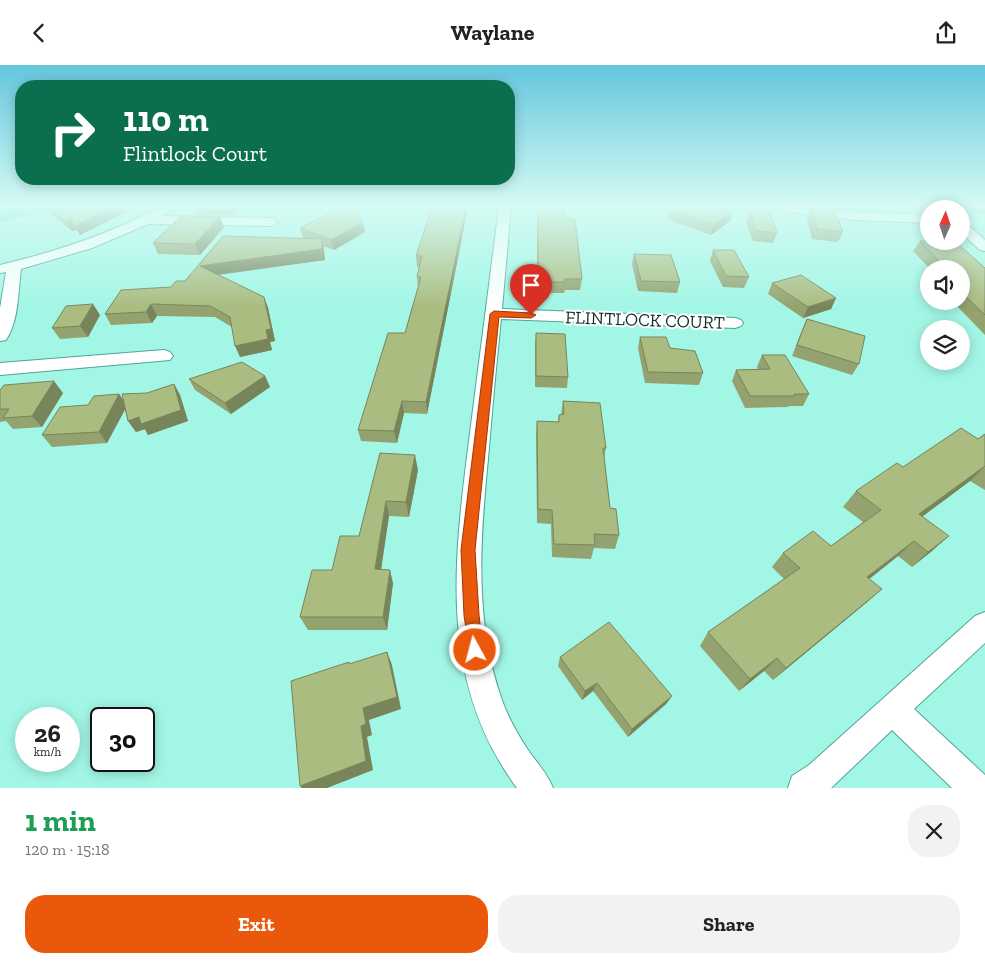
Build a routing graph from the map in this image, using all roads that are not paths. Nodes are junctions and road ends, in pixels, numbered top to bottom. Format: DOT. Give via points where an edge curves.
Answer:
graph roads {
  1 [pos="97,241"];
  2 [pos="502,241"];
  3 [pos="7,267"];
  4 [pos="494,314"];
  5 [pos="735,323"];
  6 [pos="0,336"];
  7 [pos="164,356"];
  8 [pos="0,369"];
  9 [pos="985,625"];
  10 [pos="893,710"];
  11 [pos="537,788"];
  12 [pos="804,788"];
  13 [pos="974,788"];
  1 -- 3 [label="street"];
  2 -- 4 [label="street"];
  3 -- 6 [label="street" via="7,315"];
  4 -- 5 [label="street, FLINTLOCK COURT"];
  4 -- 11 [label="street" via="469,535 471,615 478,669 494,721 525,775"];
  7 -- 8 [label="street"];
  9 -- 10 [label="street"];
  10 -- 12 [label="street"];
  10 -- 13 [label="street"];
}
